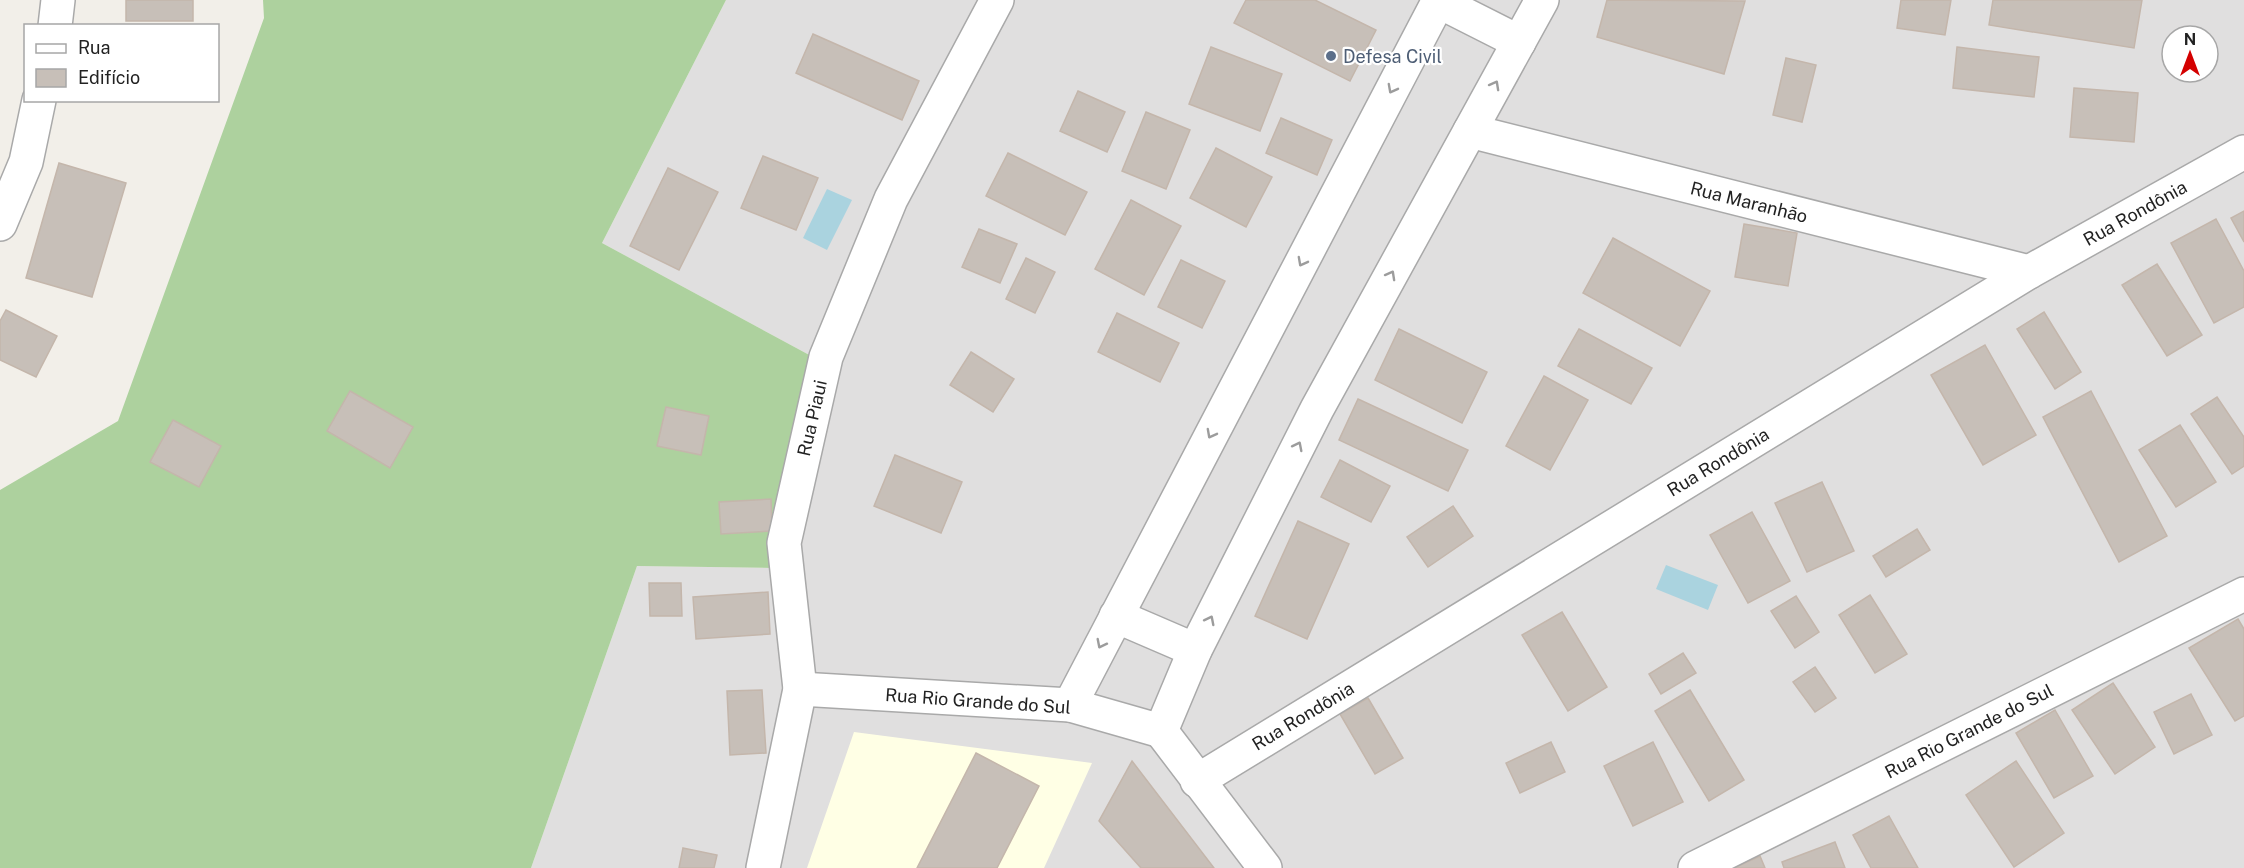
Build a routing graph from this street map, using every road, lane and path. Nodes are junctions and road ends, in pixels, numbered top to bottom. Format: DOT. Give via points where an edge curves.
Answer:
graph roads {
  1 [pos="58,0"];
  2 [pos="997,0"];
  3 [pos="1542,0"];
  4 [pos="1439,1"];
  5 [pos="54,24"];
  6 [pos="1519,42"];
  7 [pos="39,102"];
  8 [pos="1470,132"];
  9 [pos="2244,152"];
  10 [pos="0,224"];
  11 [pos="2029,272"];
  12 [pos="2244,594"];
  13 [pos="1116,616"];
  14 [pos="1195,650"];
  15 [pos="800,689"];
  16 [pos="1070,705"];
  17 [pos="1161,731"];
  18 [pos="1197,781"];
  19 [pos="763,868"];
  20 [pos="1265,868"];
  21 [pos="1695,868"];
  1 -- 5 [label="street"];
  2 -- 15 [label="street, Rua Piaui" via="891,199 826,357 784,543"];
  3 -- 6 [label="street"];
  4 -- 6 [label="street"];
  4 -- 13 [label="street, one-way"];
  8 -- 6 [label="street, one-way"];
  7 -- 10 [label="street" via="26,162"];
  8 -- 11 [label="street, Rua Maranhão"];
  14 -- 8 [label="street, one-way" via="1317,409"];
  9 -- 11 [label="street, Rua Rondônia"];
  11 -- 18 [label="street, Rua Rondônia"];
  12 -- 21 [label="street, Rua Rio Grande do Sul"];
  13 -- 14 [label="street"];
  13 -- 16 [label="street, one-way"];
  14 -- 17 [label="street"];
  15 -- 16 [label="street, Rua Rio Grande do Sul"];
  15 -- 19 [label="street, Rua Piaui"];
  16 -- 17 [label="street, Rua Rio Grande do Sul"];
  17 -- 18 [label="street"];
  18 -- 20 [label="street"];
}
